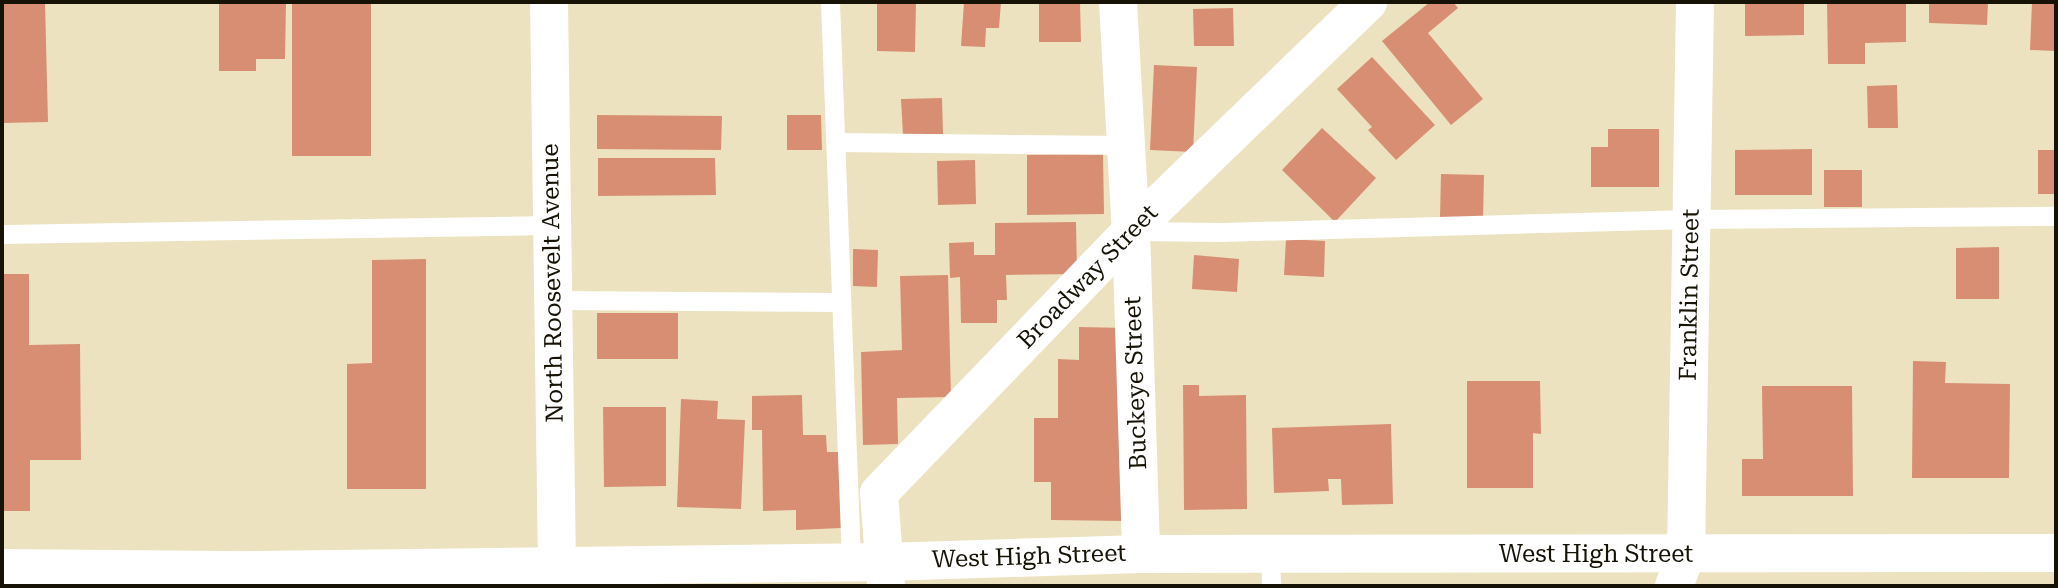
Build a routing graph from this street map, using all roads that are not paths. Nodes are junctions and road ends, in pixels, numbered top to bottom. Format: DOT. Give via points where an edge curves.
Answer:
graph roads {
  1 [pos="550,2"];
  2 [pos="830,2"];
  3 [pos="1118,2"];
  4 [pos="1368,2"];
  5 [pos="1695,2"];
  6 [pos="835,142"];
  7 [pos="1126,145"];
  8 [pos="2056,216"];
  9 [pos="1692,219"];
  10 [pos="552,225"];
  11 [pos="1131,231"];
  12 [pos="2,234"];
  13 [pos="552,300"];
  14 [pos="841,302"];
  15 [pos="1141,554"];
  16 [pos="2056,554"];
  17 [pos="2,568"];
  18 [pos="874,570"];
  19 [pos="1270,570"];
  20 [pos="1680,570"];
  21 [pos="557,576"];
  22 [pos="185,578"];
  1 -- 10 [label="street, North Roosevelt Avenue"];
  2 -- 6 [label="lane"];
  3 -- 7 [label="street, Buckeye Street"];
  4 -- 11 [label="street, Broadway Street"];
  5 -- 9 [label="street, Franklin Street"];
  6 -- 7 [label="lane"];
  6 -- 14 [label="lane"];
  7 -- 11 [label="street, Buckeye Street"];
  8 -- 9 [label="lane"];
  9 -- 11 [label="lane"];
  9 -- 20 [label="street, Franklin Street"];
  10 -- 12 [label="lane"];
  10 -- 13 [label="street, North Roosevelt Avenue"];
  11 -- 15 [label="street, Buckeye Street"];
  11 -- 18 [label="street, Broadway Street" via="879,493"];
  13 -- 14 [label="lane"];
  13 -- 21 [label="street, North Roosevelt Avenue"];
  14 -- 18 [label="lane"];
  15 -- 18 [label="street, West High Street"];
  15 -- 19 [label="street, West High Street"];
  16 -- 20 [label="street, West High Street"];
  17 -- 22 [label="street, West High Street"];
  18 -- 21 [label="street, West High Street"];
  19 -- 20 [label="street, West High Street"];
  21 -- 22 [label="street, West High Street"];
}
